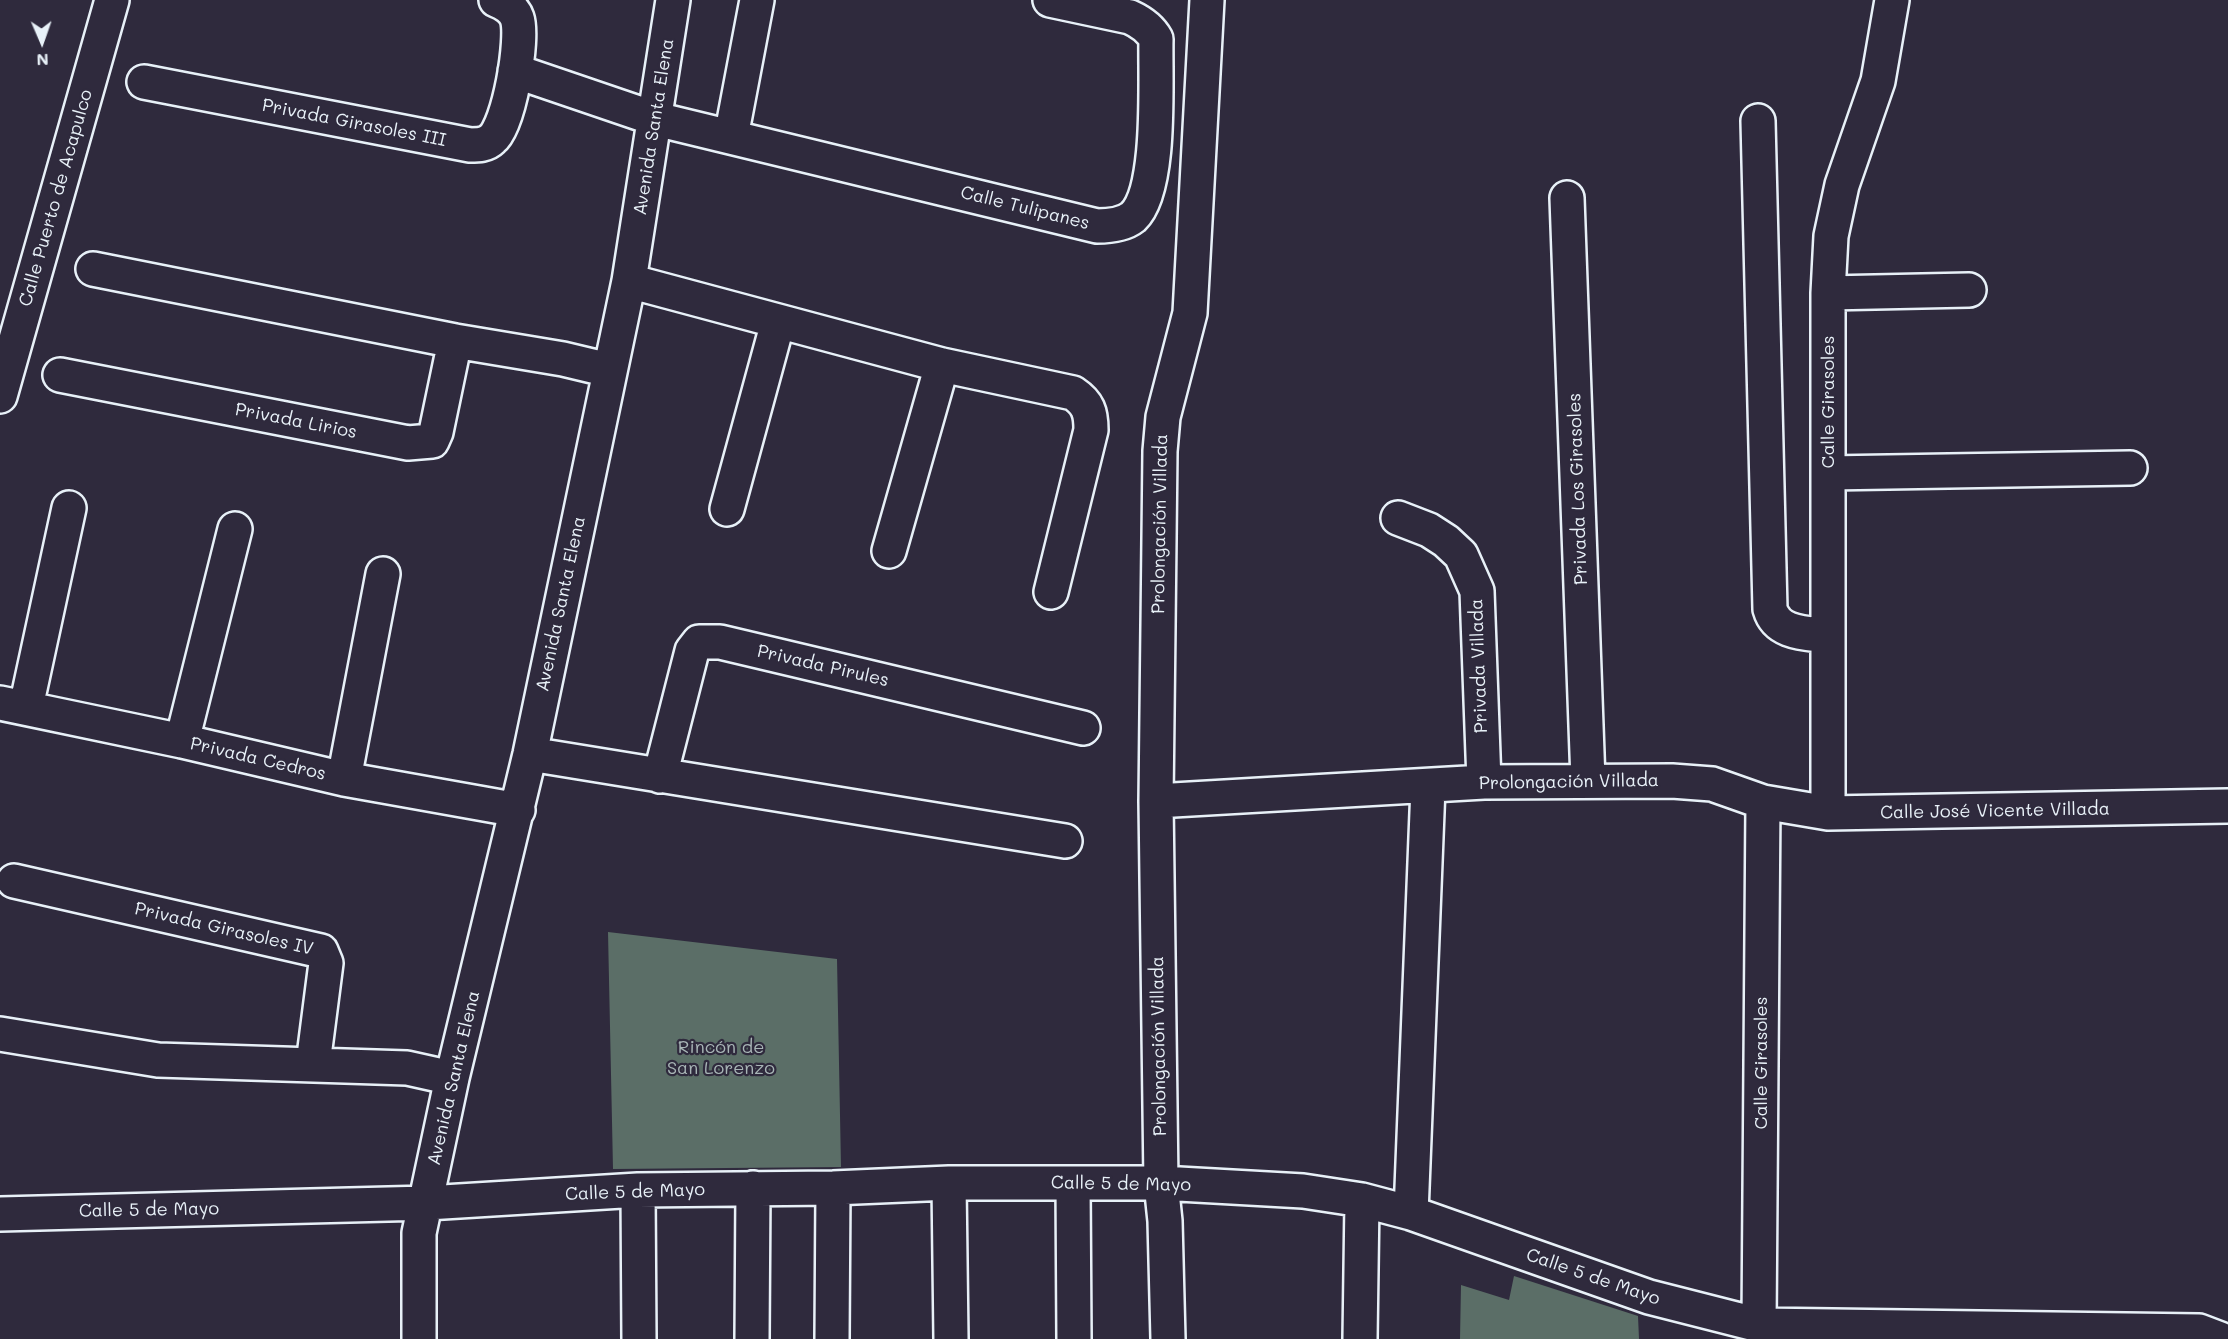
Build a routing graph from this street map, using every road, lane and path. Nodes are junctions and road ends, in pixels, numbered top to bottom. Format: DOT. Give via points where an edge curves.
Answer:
graph roads {
  1 [pos="112,0"];
  2 [pos="496,0"];
  3 [pos="673,0"];
  4 [pos="757,0"];
  5 [pos="1050,0"];
  6 [pos="1207,0"];
  7 [pos="1892,0"];
  8 [pos="515,71"];
  9 [pos="144,82"];
  10 [pos="656,119"];
  11 [pos="1758,121"];
  12 [pos="731,137"];
  13 [pos="1567,198"];
  14 [pos="93,269"];
  15 [pos="628,281"];
  16 [pos="1969,290"];
  17 [pos="1828,293"];
  18 [pos="778,322"];
  19 [pos="455,341"];
  20 [pos="942,365"];
  21 [pos="609,370"];
  22 [pos="60,375"];
  23 [pos="0,396"];
  24 [pos="2130,468"];
  25 [pos="1828,473"];
  26 [pos="69,508"];
  27 [pos="727,509"];
  28 [pos="1398,518"];
  29 [pos="236,530"];
  30 [pos="889,551"];
  31 [pos="383,574"];
  32 [pos="1051,592"];
  33 [pos="1828,636"];
  34 [pos="13,705"];
  35 [pos="1083,728"];
  36 [pos="182,741"];
  37 [pos="530,754"];
  38 [pos="660,776"];
  39 [pos="344,779"];
  40 [pos="1588,781"];
  41 [pos="1484,782"];
  42 [pos="1428,787"];
  43 [pos="1156,801"];
  44 [pos="1763,802"];
  45 [pos="2228,806"];
  46 [pos="518,810"];
  47 [pos="1828,813"];
  48 [pos="1065,841"];
  49 [pos="14,881"];
  50 [pos="0,1034"];
  51 [pos="313,1064"];
  52 [pos="452,1078"];
  53 [pos="949,1183"];
  54 [pos="1073,1183"];
  55 [pos="1161,1183"];
  56 [pos="753,1188"];
  57 [pos="833,1188"];
  58 [pos="638,1190"];
  59 [pos="1362,1200"];
  60 [pos="427,1203"];
  61 [pos="1411,1213"];
  62 [pos="0,1214"];
  63 [pos="1759,1325"];
  64 [pos="419,1339"];
  65 [pos="639,1339"];
  66 [pos="752,1339"];
  67 [pos="832,1339"];
  68 [pos="951,1339"];
  69 [pos="1074,1339"];
  70 [pos="1168,1339"];
  71 [pos="1360,1339"];
  72 [pos="2220,1339"];
  1 -- 23 [label="street, Calle Puerto de Acapulco"];
  2 -- 8 [label="street, Privada Girasoles III" via="516,14 519,25"];
  3 -- 10 [label="street, Avenida Santa Elena"];
  4 -- 12 [label="street"];
  5 -- 12 [label="street, Calle Tulipanes" via="1130,17 1152,31 1156,39 1150,181 1143,204 1132,218 1097,226"];
  6 -- 43 [label="street, Prolongación Villada" via="1190,313 1163,417 1160,450"];
  7 -- 17 [label="street, Calle Girasoles" via="1878,81 1842,185 1831,236"];
  8 -- 9 [label="street, Privada Girasoles III" via="500,129 493,139 470,145"];
  8 -- 10 [label="street"];
  10 -- 12 [label="street, Calle Tulipanes"];
  10 -- 15 [label="street, Avenida Santa Elena"];
  11 -- 33 [label="street" via="1770,609 1773,619 1785,628"];
  13 -- 40 [label="street, Privada Los Girasoles"];
  14 -- 19 [label="street"];
  15 -- 18 [label="street"];
  15 -- 21 [label="street, Avenida Santa Elena"];
  16 -- 17 [label="street"];
  17 -- 25 [label="street, Calle Girasoles"];
  18 -- 20 [label="street"];
  18 -- 27 [label="street"];
  19 -- 21 [label="street"];
  19 -- 22 [label="street, Privada Lirios" via="436,432 432,441 422,443"];
  20 -- 30 [label="street"];
  20 -- 32 [label="street" via="1073,393 1089,406 1091,430"];
  21 -- 37 [label="street, Avenida Santa Elena"];
  24 -- 25 [label="street"];
  25 -- 33 [label="street, Calle Girasoles"];
  26 -- 34 [label="street"];
  28 -- 41 [label="street, Privada Villada" via="1446,541 1461,555 1477,591"];
  29 -- 36 [label="street"];
  31 -- 39 [label="street"];
  33 -- 47 [label="street, Calle Girasoles"];
  34 -- 36 [label="street, Privada Cedros"];
  35 -- 38 [label="street, Privada Pirules" via="720,642 699,642 692,651"];
  36 -- 39 [label="street, Privada Cedros"];
  37 -- 38 [label="street"];
  37 -- 46 [label="street, Avenida Santa Elena"];
  38 -- 48 [label="street"];
  39 -- 46 [label="street, Privada Cedros"];
  40 -- 41 [label="street, Prolongación Villada"];
  40 -- 44 [label="street, Prolongación Villada" via="1712,784"];
  41 -- 42 [label="street, Prolongación Villada"];
  42 -- 43 [label="street, Prolongación Villada"];
  42 -- 61 [label="street"];
  43 -- 55 [label="street, Prolongación Villada"];
  44 -- 47 [label="street, Calle José Vicente Villada"];
  44 -- 63 [label="street, Calle Girasoles"];
  45 -- 47 [label="street, Calle José Vicente Villada"];
  46 -- 52 [label="street, Avenida Santa Elena"];
  49 -- 51 [label="street, Privada Girasoles IV" via="321,951 326,963"];
  50 -- 51 [label="street" via="158,1060"];
  51 -- 52 [label="street" via="407,1068"];
  52 -- 60 [label="street, Avenida Santa Elena"];
  53 -- 54 [label="street, Calle 5 de Mayo"];
  53 -- 57 [label="street, Calle 5 de Mayo"];
  53 -- 68 [label="street"];
  54 -- 55 [label="street, Calle 5 de Mayo"];
  54 -- 69 [label="street"];
  55 -- 59 [label="street, Calle 5 de Mayo" via="1303,1191"];
  55 -- 70 [label="street, Prolongación Villada"];
  56 -- 57 [label="street, Calle 5 de Mayo"];
  56 -- 58 [label="street, Calle 5 de Mayo"];
  56 -- 66 [label="street"];
  57 -- 67 [label="street"];
  58 -- 60 [label="street, Calle 5 de Mayo"];
  58 -- 65 [label="street"];
  59 -- 61 [label="street, Calle 5 de Mayo"];
  59 -- 71 [label="street"];
  60 -- 62 [label="street, Calle 5 de Mayo"];
  60 -- 64 [label="street, Avenida Santa Elena" via="419,1233"];
  61 -- 63 [label="street, Calle 5 de Mayo" via="1650,1297"];
  63 -- 72 [label="street, Calle 5 de Mayo" via="2199,1331"];
}
